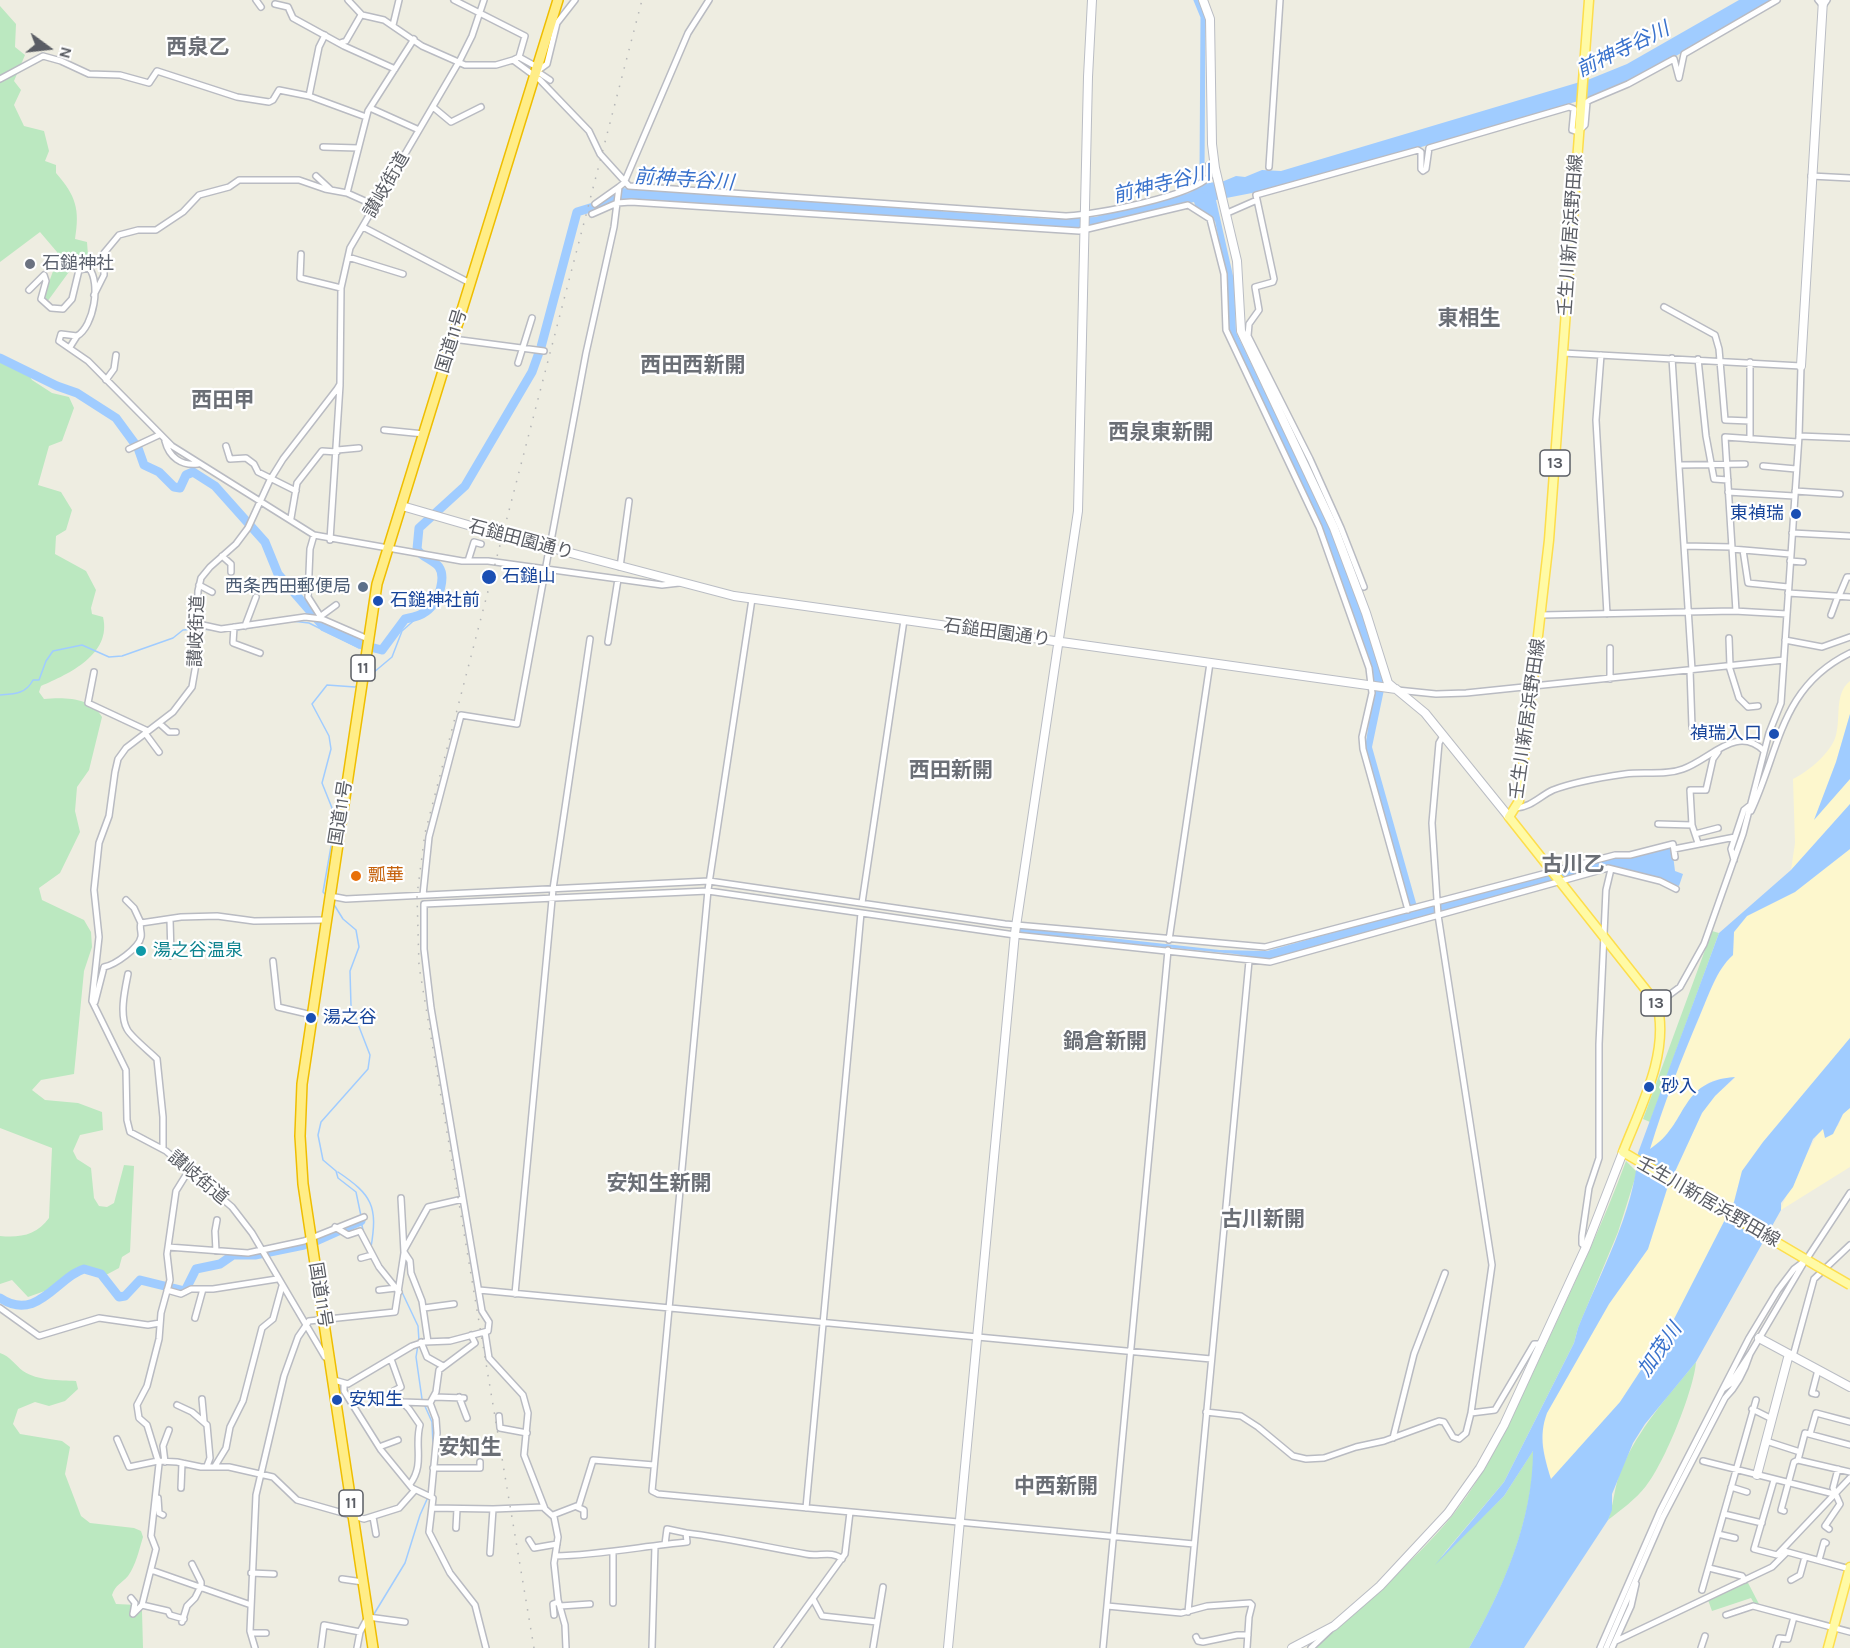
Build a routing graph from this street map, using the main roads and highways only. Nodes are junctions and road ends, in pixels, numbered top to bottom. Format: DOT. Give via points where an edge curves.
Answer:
graph roads {
  1 [pos="558,0"];
  2 [pos="1589,0"];
  3 [pos="1850,1285"];
  4 [pos="1850,1568"];
  5 [pos="373,1648"];
  6 [pos="1828,1648"];
  1 -- 5 [label="highway, 国道11号 / 11" via="386,550 368,639 302,1084 300,1136 311,1238 331,1358 339,1382 352,1516"];
  2 -- 3 [label="main road, 壬生川新居浜野田線 / 13, bridge" via="1542,615 1516,808 1509,817 1657,1004 1659,1045 1625,1154"];
  4 -- 6 [label="main road"];
}
